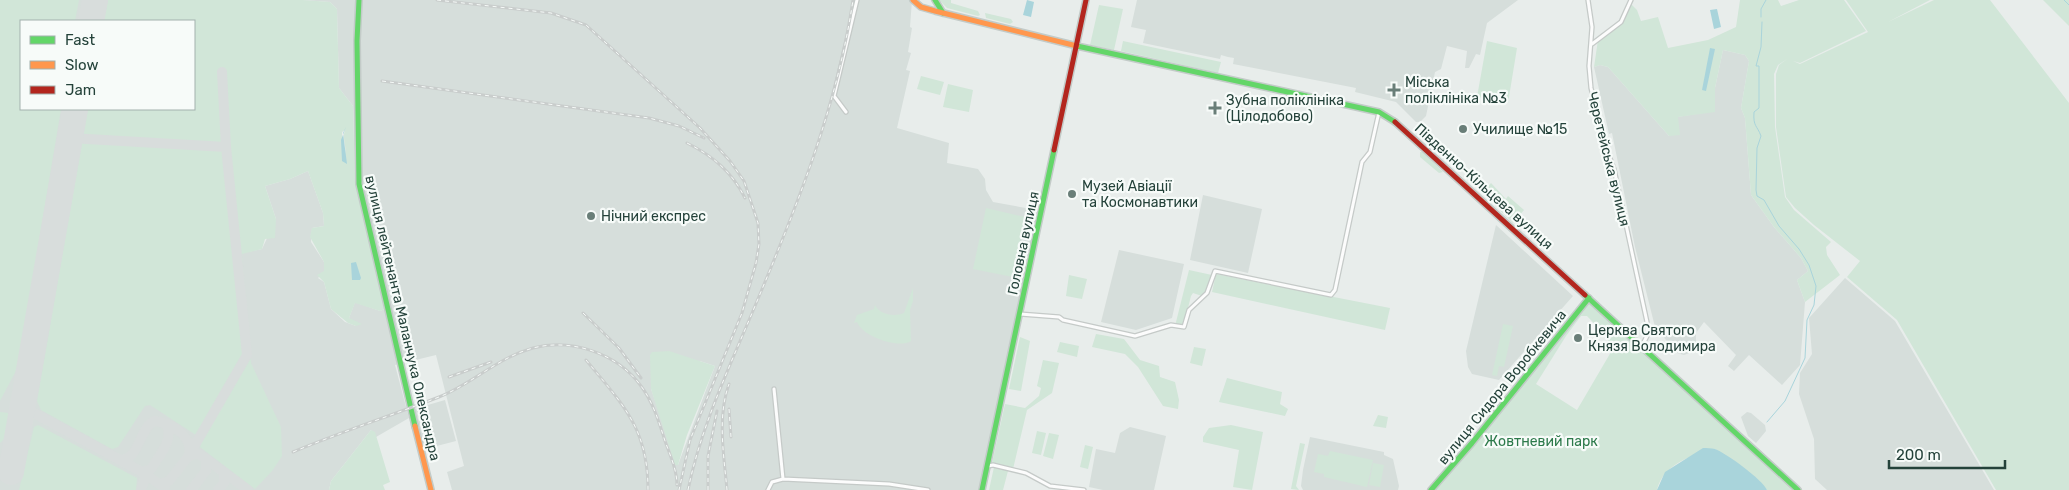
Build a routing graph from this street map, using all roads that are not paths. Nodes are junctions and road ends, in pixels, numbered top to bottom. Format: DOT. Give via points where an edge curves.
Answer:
graph roads {
  1 [pos="359,0"];
  2 [pos="857,0"];
  3 [pos="913,0"];
  4 [pos="935,0"];
  5 [pos="1086,0"];
  6 [pos="1588,0"];
  7 [pos="1631,0"];
  8 [pos="943,13"];
  9 [pos="1592,44"];
  10 [pos="1077,46"];
  11 [pos="846,112"];
  12 [pos="1379,112"];
  13 [pos="1589,298"];
  14 [pos="1019,314"];
  15 [pos="1642,346"];
  16 [pos="774,389"];
  17 [pos="988,466"];
  18 [pos="783,478"];
  19 [pos="431,490"];
  20 [pos="768,490"];
  21 [pos="928,490"];
  22 [pos="982,490"];
  23 [pos="1084,490"];
  24 [pos="1431,490"];
  25 [pos="1798,490"];
  1 -- 19 [label="main road, вулиця лейтенанта Маланчука Олександра" via="359,184"];
  2 -- 11 [label="street" via="834,96"];
  3 -- 8 [label="main road, Південно-Кільцева вулиця" via="921,7"];
  4 -- 8 [label="main road"];
  5 -- 10 [label="main road, Головна вулиця"];
  6 -- 9 [label="street, Черетейська вулиця"];
  7 -- 9 [label="street" via="1622,20"];
  8 -- 10 [label="main road, Південно-Кільцева вулиця"];
  9 -- 15 [label="street, Черетейська вулиця" via="1591,88 1614,169 1647,322 1647,336"];
  10 -- 12 [label="main road, Південно-Кільцева вулиця"];
  10 -- 14 [label="main road, Головна вулиця"];
  12 -- 13 [label="main road, Південно-Кільцева вулиця" via="1412,135"];
  12 -- 14 [label="street" via="1370,152 1362,162 1336,290 1331,295 1215,271 1207,293 1189,310 1184,327 1172,325 1135,336 1059,317"];
  13 -- 15 [label="main road, Південно-Кільцева вулиця"];
  13 -- 24 [label="main road, вулиця Сидора Воробкевича"];
  14 -- 17 [label="main road, Головна вулиця"];
  15 -- 25 [label="main road, Південно-Кільцева вулиця"];
  16 -- 18 [label="street"];
  17 -- 22 [label="main road, Головна вулиця"];
  17 -- 23 [label="street" via="1026,473 1050,486"];
  18 -- 20 [label="street" via="772,482"];
  18 -- 21 [label="street" via="889,484"];
}
